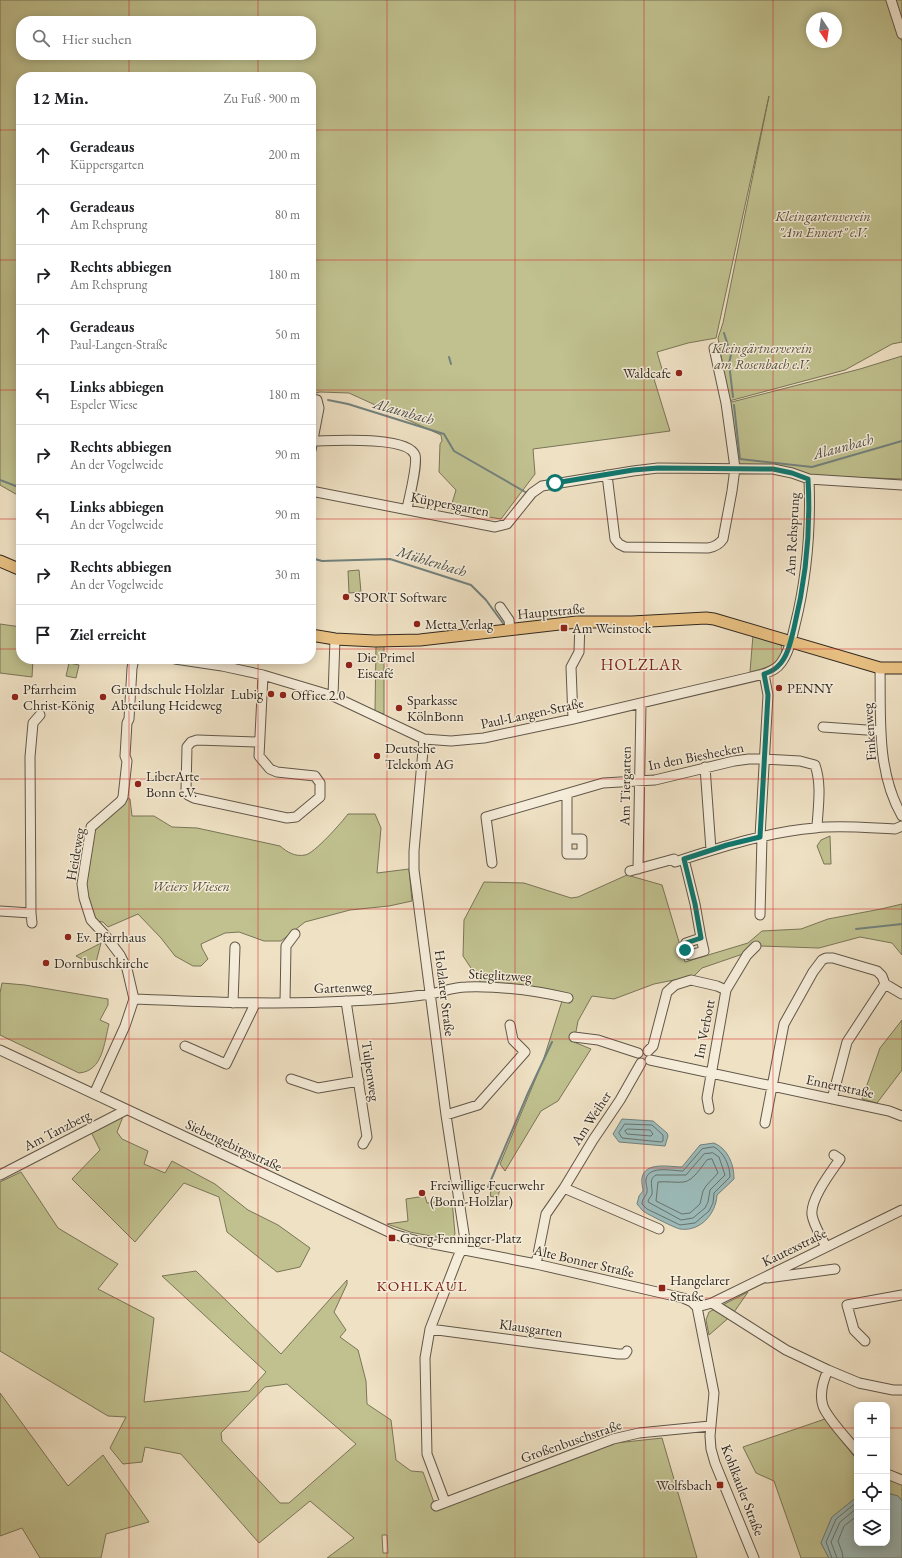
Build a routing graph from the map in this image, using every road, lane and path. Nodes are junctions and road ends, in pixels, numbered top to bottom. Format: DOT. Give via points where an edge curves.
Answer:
graph roads {
  1 [pos="891,0"];
  2 [pos="902,34"];
  3 [pos="714,348"];
  4 [pos="316,400"];
  5 [pos="316,422"];
  6 [pos="316,441"];
  7 [pos="735,468"];
  8 [pos="607,475"];
  9 [pos="808,479"];
  10 [pos="902,485"];
  11 [pos="316,492"];
  12 [pos="407,509"];
  13 [pos="0,561"];
  14 [pos="16,568"];
  15 [pos="500,607"];
  16 [pos="580,622"];
  17 [pos="510,630"];
  18 [pos="316,636"];
  19 [pos="335,639"];
  20 [pos="791,642"];
  21 [pos="133,664"];
  22 [pos="209,664"];
  23 [pos="880,668"];
  24 [pos="902,668"];
  25 [pos="764,674"];
  26 [pos="263,675"];
  27 [pos="333,696"];
  28 [pos="640,704"];
  29 [pos="40,715"];
  30 [pos="573,719"];
  31 [pos="823,727"];
  32 [pos="881,730"];
  33 [pos="424,739"];
  34 [pos="259,742"];
  35 [pos="764,759"];
  36 [pos="705,767"];
  37 [pos="640,780"];
  38 [pos="567,795"];
  39 [pos="902,816"];
  40 [pos="902,826"];
  41 [pos="817,827"];
  42 [pos="761,837"];
  43 [pos="567,839"];
  44 [pos="711,850"];
  45 [pos="684,859"];
  46 [pos="492,863"];
  47 [pos="0,911"];
  48 [pos="760,915"];
  49 [pos="295,934"];
  50 [pos="701,938"];
  51 [pos="756,946"];
  52 [pos="235,947"];
  53 [pos="885,984"];
  54 [pos="726,990"];
  55 [pos="431,994"];
  56 [pos="902,994"];
  57 [pos="134,998"];
  58 [pos="568,998"];
  59 [pos="346,1001"];
  60 [pos="285,1002"];
  61 [pos="233,1003"];
  62 [pos="255,1004"];
  63 [pos="510,1025"];
  64 [pos="574,1037"];
  65 [pos="185,1046"];
  66 [pos="0,1050"];
  67 [pos="647,1058"];
  68 [pos="710,1074"];
  69 [pos="291,1079"];
  70 [pos="359,1081"];
  71 [pos="772,1086"];
  72 [pos="94,1094"];
  73 [pos="832,1099"];
  74 [pos="709,1109"];
  75 [pos="126,1110"];
  76 [pos="446,1115"];
  77 [pos="902,1116"];
  78 [pos="765,1124"];
  79 [pos="363,1144"];
  80 [pos="834,1155"];
  81 [pos="0,1175"];
  82 [pos="564,1188"];
  83 [pos="902,1210"];
  84 [pos="659,1229"];
  85 [pos="826,1247"];
  86 [pos="462,1249"];
  87 [pos="536,1264"];
  88 [pos="835,1269"];
  89 [pos="760,1279"];
  90 [pos="902,1295"];
  91 [pos="712,1303"];
  92 [pos="697,1307"];
  93 [pos="430,1328"];
  94 [pos="865,1341"];
  95 [pos="627,1351"];
  96 [pos="828,1370"];
  97 [pos="902,1390"];
  98 [pos="710,1428"];
  99 [pos="854,1447"];
  100 [pos="890,1475"];
  101 [pos="902,1480"];
  102 [pos="445,1502"];
  103 [pos="436,1506"];
  104 [pos="754,1558"];
  1 -- 2 [label="street"];
  3 -- 7 [label="street" via="726,403"];
  4 -- 5 [label="street" via="319,408"];
  6 -- 12 [label="street" via="381,441 412,450 416,464"];
  7 -- 8 [label="street, Küppersgarten" via="658,468"];
  7 -- 8 [label="street" via="723,539 708,548 625,547 619,544 615,539"];
  7 -- 9 [label="street, Am Rehsprung" via="773,469"];
  8 -- 12 [label="street, Küppersgarten" via="542,486 532,493 507,524 502,526 488,526"];
  9 -- 10 [label="street"];
  9 -- 20 [label="street, Am Rehsprung" via="810,518 805,576"];
  11 -- 12 [label="street, Küppersgarten"];
  13 -- 14 [label="main road"];
  15 -- 17 [label="street" via="509,620"];
  16 -- 17 [label="main road, Hauptstraße"];
  16 -- 20 [label="main road, Hauptstraße" via="706,618"];
  16 -- 30 [label="street" via="578,652 571,668"];
  17 -- 19 [label="main road, Hauptstraße" via="420,640"];
  18 -- 19 [label="main road, Hauptstraße"];
  19 -- 27 [label="street"];
  20 -- 23 [label="main road, Hauptstraße"];
  20 -- 25 [label="street, Paul-Langen-Straße" via="780,664"];
  21 -- 57 [label="street, Heideweg" via="123,797 91,827 82,884 91,920 122,960"];
  22 -- 26 [label="street, Paul-Langen-Straße"];
  23 -- 24 [label="main road, Hauptstraße"];
  23 -- 32 [label="street, Finkenweg"];
  25 -- 28 [label="street, Paul-Langen-Straße"];
  25 -- 35 [label="street" via="768,695"];
  26 -- 27 [label="street, Paul-Langen-Straße"];
  26 -- 34 [label="street"];
  27 -- 33 [label="street, Paul-Langen-Straße"];
  28 -- 30 [label="street, Paul-Langen-Straße"];
  28 -- 37 [label="street, Am Tiergarten"];
  29 -- 47 [label="street" via="33,724 30,757 32,918"];
  30 -- 33 [label="street, Paul-Langen-Straße" via="475,739"];
  31 -- 32 [label="street"];
  32 -- 39 [label="street, Finkenweg" via="887,774"];
  33 -- 55 [label="street, Holzlarer Straße" via="414,870"];
  34 -- 34 [label="street" via="191,742 188,747 188,796 287,818 296,817 320,797 320,782 315,776 270,769 259,756"];
  35 -- 36 [label="street, In den Bieshecken" via="749,758"];
  35 -- 41 [label="street, In den Bieshecken" via="800,761 815,765 819,796"];
  35 -- 42 [label="street"];
  36 -- 37 [label="street, In den Bieshecken" via="655,780"];
  36 -- 44 [label="street"];
  37 -- 38 [label="street, In den Bieshecken" via="603,784"];
  37 -- 45 [label="street, Am Tiergarten" via="636,869 674,859 675,862"];
  38 -- 43 [label="street"];
  38 -- 46 [label="street, In den Bieshecken" via="486,817"];
  40 -- 41 [label="street" via="895,829"];
  41 -- 42 [label="street"];
  42 -- 44 [label="street"];
  42 -- 48 [label="street"];
  44 -- 45 [label="street"];
  45 -- 50 [label="street"];
  49 -- 60 [label="street" via="286,946"];
  51 -- 54 [label="street, Im Verbott" via="747,955"];
  52 -- 61 [label="street"];
  53 -- 56 [label="street"];
  53 -- 71 [label="street" via="877,971 833,958 822,960 784,1024"];
  53 -- 73 [label="street" via="847,1042"];
  54 -- 67 [label="street, Im Verbott" via="691,980 675,985 667,992 653,1046"];
  54 -- 68 [label="street, Im Verbott"];
  55 -- 58 [label="street, Stieglitzweg" via="464,987 507,987"];
  55 -- 59 [label="street, Gartenweg" via="396,999"];
  55 -- 76 [label="street, Holzlarer Straße"];
  57 -- 61 [label="street, Gartenweg"];
  57 -- 72 [label="street" via="125,1026"];
  59 -- 60 [label="street, Gartenweg"];
  59 -- 70 [label="street, Tulpenweg"];
  60 -- 62 [label="street, Gartenweg"];
  61 -- 62 [label="street, Gartenweg"];
  62 -- 65 [label="street" via="226,1064"];
  63 -- 76 [label="street" via="513,1040 525,1052 478,1105"];
  64 -- 67 [label="street" via="598,1040 638,1053 643,1050"];
  66 -- 72 [label="street, Siebengebirgsstraße"];
  67 -- 68 [label="street, Ennertstraße"];
  67 -- 82 [label="street, Am Weiher"];
  68 -- 71 [label="street, Ennertstraße"];
  68 -- 74 [label="street" via="707,1098"];
  69 -- 70 [label="street" via="318,1088"];
  70 -- 79 [label="street, Tulpenweg" via="367,1137"];
  71 -- 73 [label="street, Ennertstraße"];
  71 -- 78 [label="street"];
  72 -- 75 [label="street, Siebengebirgsstraße"];
  73 -- 77 [label="street, Ennertstraße"];
  75 -- 81 [label="street, Am Tanzberg"];
  75 -- 86 [label="street, Siebengebirgsstraße" via="392,1234"];
  76 -- 86 [label="street, Holzlarer Straße" via="463,1228"];
  80 -- 85 [label="street" via="840,1159 816,1196 812,1213"];
  82 -- 84 [label="street"];
  82 -- 87 [label="street, Am Weiher" via="546,1214"];
  83 -- 85 [label="street, Kautexstraße"];
  85 -- 89 [label="street, Kautexstraße"];
  86 -- 87 [label="street, Alte Bonner Straße"];
  86 -- 93 [label="street"];
  87 -- 92 [label="street, Alte Bonner Straße" via="683,1298"];
  88 -- 89 [label="street"];
  89 -- 91 [label="street, Kautexstraße"];
  90 -- 94 [label="street" via="847,1305 854,1330"];
  91 -- 92 [label="street, Kautexstraße"];
  91 -- 96 [label="street" via="786,1350"];
  92 -- 98 [label="street" via="714,1393"];
  93 -- 95 [label="street, Klausgarten" via="618,1354 625,1354"];
  93 -- 102 [label="street" via="426,1358 427,1454"];
  96 -- 97 [label="street" via="859,1383"];
  96 -- 99 [label="street" via="822,1383 824,1408"];
  98 -- 102 [label="street, Großenbuschstraße" via="639,1433 613,1439"];
  98 -- 104 [label="street, Kohlkauler Straße" via="715,1464"];
  100 -- 101 [label="street"];
  102 -- 103 [label="street, Großenbuschstraße"];
}
